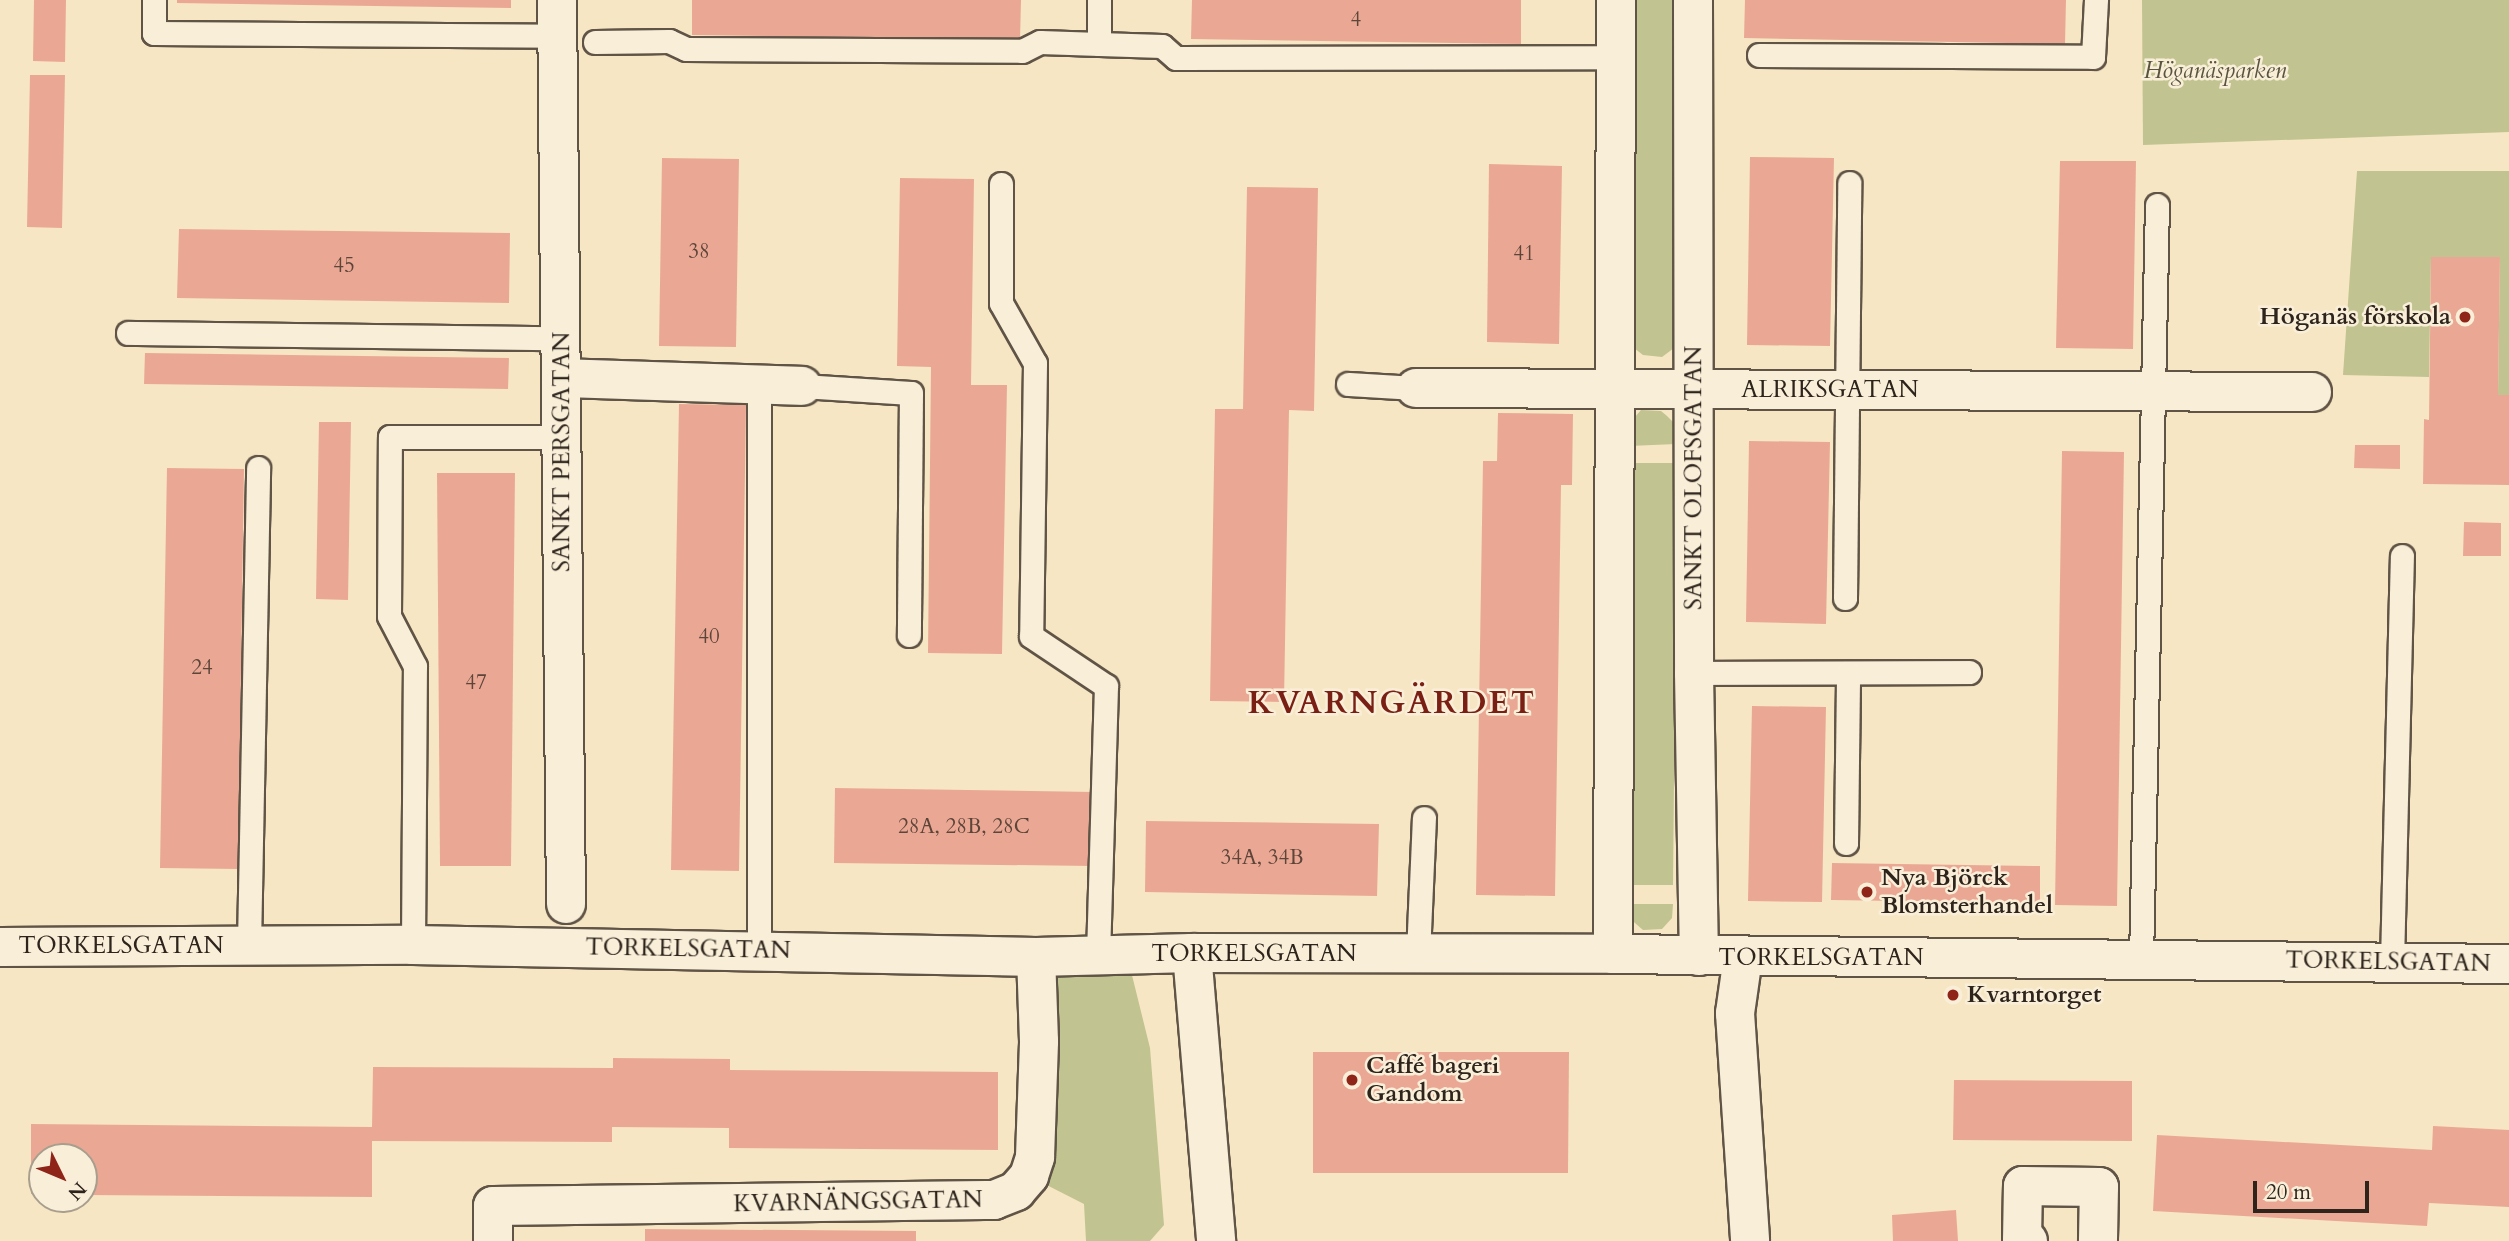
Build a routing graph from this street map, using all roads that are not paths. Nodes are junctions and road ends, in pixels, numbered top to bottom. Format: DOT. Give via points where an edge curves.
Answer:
graph roads {
  1 [pos="154,0"];
  2 [pos="1099,0"];
  3 [pos="1616,0"];
  4 [pos="1693,0"];
  5 [pos="2096,0"];
  6 [pos="557,18"];
  7 [pos="595,42"];
  8 [pos="1099,44"];
  9 [pos="1759,55"];
  10 [pos="1615,57"];
  11 [pos="1849,183"];
  12 [pos="1001,184"];
  13 [pos="2157,205"];
  14 [pos="128,333"];
  15 [pos="561,338"];
  16 [pos="562,378"];
  17 [pos="759,384"];
  18 [pos="1349,384"];
  19 [pos="802,387"];
  20 [pos="1416,388"];
  21 [pos="2153,389"];
  22 [pos="1617,390"];
  23 [pos="1693,390"];
  24 [pos="1846,390"];
  25 [pos="2312,392"];
  26 [pos="562,437"];
  27 [pos="258,468"];
  28 [pos="2402,556"];
  29 [pos="1845,598"];
  30 [pos="909,635"];
  31 [pos="1969,672"];
  32 [pos="1694,673"];
  33 [pos="1849,673"];
  34 [pos="1424,818"];
  35 [pos="1846,843"];
  36 [pos="566,904"];
  37 [pos="249,946"];
  38 [pos="413,946"];
  39 [pos="0,947"];
  40 [pos="760,951"];
  41 [pos="1192,953"];
  42 [pos="1418,954"];
  43 [pos="1613,954"];
  44 [pos="1098,956"];
  45 [pos="1036,957"];
  46 [pos="1699,957"];
  47 [pos="1743,957"];
  48 [pos="2141,960"];
  49 [pos="2392,962"];
  50 [pos="2509,964"];
  51 [pos="493,1241"];
  52 [pos="1216,1241"];
  53 [pos="1750,1241"];
  54 [pos="2028,1241"];
  55 [pos="2098,1241"];
  1 -- 6 [label="lane" via="154,33"];
  2 -- 8 [label="lane"];
  3 -- 10 [label="street"];
  4 -- 23 [label="street, SANKT OLOFSGATAN"];
  5 -- 9 [label="lane" via="2093,57"];
  6 -- 15 [label="street, SANKT PERSGATAN"];
  7 -- 8 [label="lane" via="669,41 686,49 1008,51 1022,51 1040,42"];
  8 -- 10 [label="lane" via="1161,46 1176,58"];
  10 -- 22 [label="street"];
  11 -- 24 [label="lane"];
  12 -- 44 [label="lane" via="1001,303 1035,363 1031,636 1106,686"];
  13 -- 21 [label="lane"];
  14 -- 15 [label="lane"];
  15 -- 16 [label="street, SANKT PERSGATAN"];
  16 -- 17 [label="street"];
  16 -- 26 [label="street, SANKT PERSGATAN"];
  17 -- 19 [label="street"];
  17 -- 40 [label="lane"];
  18 -- 20 [label="lane, ALRIKSGATAN"];
  19 -- 30 [label="lane" via="911,393"];
  20 -- 22 [label="street, ALRIKSGATAN"];
  21 -- 24 [label="street, ALRIKSGATAN"];
  21 -- 25 [label="street, ALRIKSGATAN"];
  21 -- 48 [label="lane"];
  22 -- 23 [label="street, ALRIKSGATAN"];
  22 -- 43 [label="street"];
  23 -- 24 [label="street, ALRIKSGATAN"];
  23 -- 32 [label="street, SANKT OLOFSGATAN"];
  24 -- 29 [label="lane"];
  26 -- 36 [label="street, SANKT PERSGATAN"];
  26 -- 38 [label="lane" via="390,437 389,616 415,666"];
  27 -- 37 [label="lane"];
  28 -- 49 [label="lane"];
  31 -- 33 [label="lane"];
  32 -- 33 [label="lane"];
  32 -- 46 [label="street, SANKT OLOFSGATAN"];
  33 -- 35 [label="lane"];
  34 -- 42 [label="lane"];
  37 -- 38 [label="street, TORKELSGATAN"];
  37 -- 39 [label="street, TORKELSGATAN"];
  38 -- 40 [label="street, TORKELSGATAN"];
  40 -- 45 [label="street, TORKELSGATAN"];
  41 -- 42 [label="street, TORKELSGATAN"];
  41 -- 44 [label="street, TORKELSGATAN"];
  41 -- 52 [label="street"];
  42 -- 43 [label="street, TORKELSGATAN"];
  43 -- 46 [label="street, TORKELSGATAN"];
  44 -- 45 [label="street, TORKELSGATAN"];
  45 -- 51 [label="street, KVARNÄNGSGATAN" via="1035,1157 1029,1176 1016,1191 993,1200 493,1206"];
  46 -- 47 [label="street, TORKELSGATAN"];
  47 -- 48 [label="street, TORKELSGATAN"];
  47 -- 53 [label="street" via="1735,1013"];
  48 -- 49 [label="street, TORKELSGATAN"];
  49 -- 50 [label="street, TORKELSGATAN"];
  54 -- 55 [label="street" via="2022,1241 2023,1186 2099,1188"];
}
